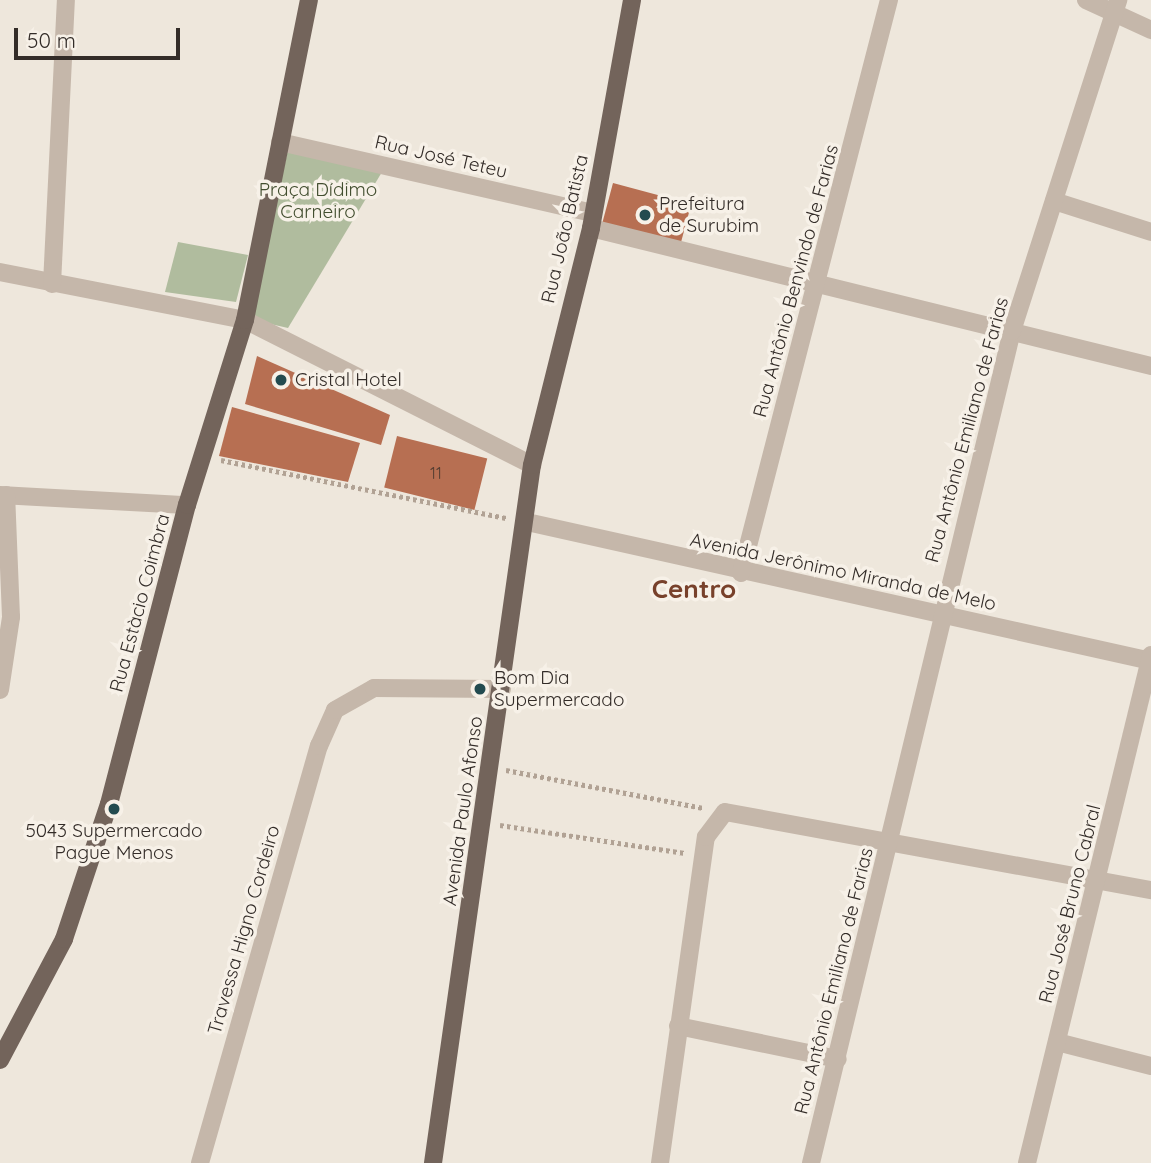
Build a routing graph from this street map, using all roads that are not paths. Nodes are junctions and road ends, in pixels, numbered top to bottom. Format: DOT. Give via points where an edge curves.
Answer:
graph roads {
  1 [pos="66,0"];
  2 [pos="309,0"];
  3 [pos="632,0"];
  4 [pos="889,0"];
  5 [pos="1086,0"];
  6 [pos="1115,6"];
  7 [pos="1151,30"];
  8 [pos="280,142"];
  9 [pos="1054,201"];
  10 [pos="592,220"];
  11 [pos="1151,232"];
  12 [pos="0,272"];
  13 [pos="52,284"];
  14 [pos="817,286"];
  15 [pos="245,320"];
  16 [pos="1012,331"];
  17 [pos="1151,366"];
  18 [pos="532,465"];
  19 [pos="3,495"];
  20 [pos="187,505"];
  21 [pos="527,522"];
  22 [pos="741,573"];
  23 [pos="940,615"];
  24 [pos="1151,659"];
  25 [pos="502,689"];
  26 [pos="0,690"];
  27 [pos="890,838"];
  28 [pos="1100,881"];
  29 [pos="1151,890"];
  30 [pos="678,1026"];
  31 [pos="1057,1042"];
  32 [pos="838,1059"];
  33 [pos="0,1060"];
  34 [pos="1151,1066"];
  35 [pos="201,1163"];
  36 [pos="433,1163"];
  37 [pos="660,1163"];
  38 [pos="811,1163"];
  39 [pos="1027,1163"];
  1 -- 13 [label="street"];
  2 -- 8 [label="main road, Rua Estàcio Coimbra"];
  3 -- 10 [label="main road, Rua João Batista"];
  4 -- 14 [label="street, Rua Antônio Benvindo de Farias"];
  5 -- 6 [label="street"];
  6 -- 7 [label="street"];
  6 -- 9 [label="street, Rua Antônio Emiliano de Farias"];
  8 -- 10 [label="street, Rua José Teteu"];
  8 -- 15 [label="main road, Rua Estàcio Coimbra"];
  9 -- 11 [label="street"];
  9 -- 16 [label="street, Rua Antônio Emiliano de Farias"];
  10 -- 14 [label="street, Rua José Teteu"];
  10 -- 18 [label="main road, Rua João Batista"];
  12 -- 13 [label="street"];
  13 -- 15 [label="street"];
  14 -- 16 [label="street, Rua José Teteu"];
  14 -- 22 [label="street, Rua Antônio Benvindo de Farias"];
  15 -- 18 [label="street"];
  15 -- 20 [label="main road, Rua Estàcio Coimbra"];
  16 -- 17 [label="street, Rua José Teteu"];
  16 -- 23 [label="street, Rua Antônio Emiliano de Farias"];
  18 -- 21 [label="main road, Avenida Paulo Afonso"];
  19 -- 20 [label="street"];
  19 -- 26 [label="street" via="11,617"];
  20 -- 33 [label="main road, Rua Estàcio Coimbra" via="88,876 64,939"];
  21 -- 22 [label="street, Avenida Jerônimo Miranda de Melo"];
  21 -- 25 [label="main road, Avenida Paulo Afonso"];
  22 -- 23 [label="street, Avenida Jerônimo Miranda de Melo"];
  23 -- 24 [label="street, Avenida Jerônimo Miranda de Melo"];
  23 -- 27 [label="street, Rua Antônio Emiliano de Farias"];
  24 -- 28 [label="street, Rua José Bruno Cabral"];
  25 -- 35 [label="street, Travessa Higno Cordeiro" via="374,688 335,710 319,746"];
  25 -- 36 [label="main road, Avenida Paulo Afonso"];
  27 -- 28 [label="street"];
  27 -- 30 [label="street" via="725,812 713,822 703,856"];
  27 -- 32 [label="street, Rua Antônio Emiliano de Farias"];
  28 -- 29 [label="street"];
  28 -- 31 [label="street, Rua José Bruno Cabral"];
  30 -- 32 [label="street"];
  30 -- 37 [label="street"];
  31 -- 34 [label="street"];
  31 -- 39 [label="street, Rua José Bruno Cabral"];
  32 -- 38 [label="street, Rua Antônio Emiliano de Farias"];
}
